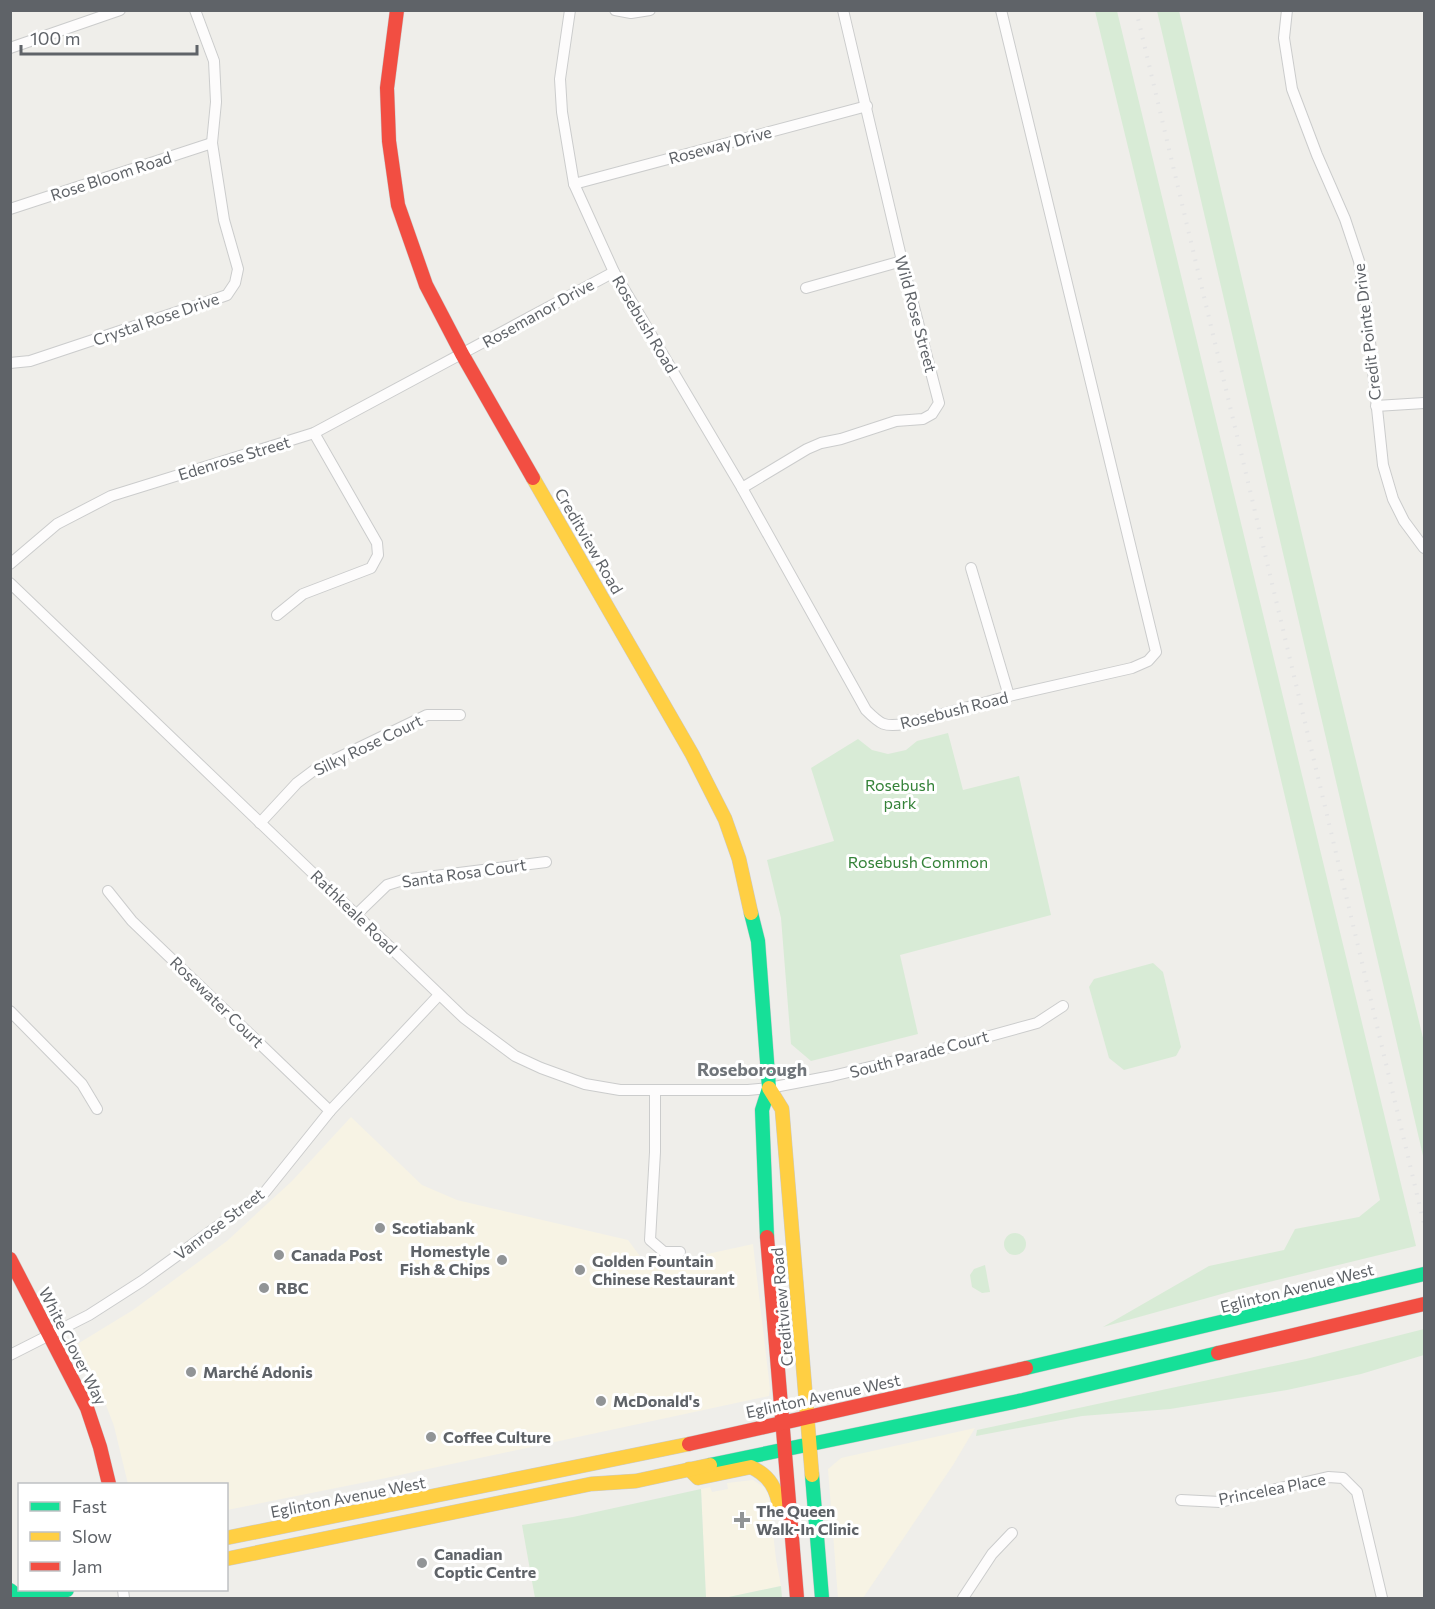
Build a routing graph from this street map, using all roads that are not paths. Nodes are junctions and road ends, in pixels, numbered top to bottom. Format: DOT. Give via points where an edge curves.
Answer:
graph roads {
  1 [pos="120,10"];
  2 [pos="195,10"];
  3 [pos="397,10"];
  4 [pos="570,10"];
  5 [pos="615,10"];
  6 [pos="650,10"];
  7 [pos="843,10"];
  8 [pos="1001,10"];
  9 [pos="1287,10"];
  10 [pos="10,48"];
  11 [pos="867,106"];
  12 [pos="212,143"];
  13 [pos="574,184"];
  14 [pos="10,208"];
  15 [pos="902,261"];
  16 [pos="614,272"];
  17 [pos="806,288"];
  18 [pos="462,354"];
  19 [pos="10,363"];
  20 [pos="1425,403"];
  21 [pos="1376,406"];
  22 [pos="314,433"];
  23 [pos="742,488"];
  24 [pos="1425,548"];
  25 [pos="10,564"];
  26 [pos="971,568"];
  27 [pos="10,583"];
  28 [pos="276,615"];
  29 [pos="1009,696"];
  30 [pos="460,715"];
  31 [pos="260,823"];
  32 [pos="546,862"];
  33 [pos="108,891"];
  34 [pos="357,914"];
  35 [pos="439,995"];
  36 [pos="1063,1006"];
  37 [pos="10,1011"];
  38 [pos="769,1088"];
  39 [pos="655,1091"];
  40 [pos="97,1109"];
  41 [pos="330,1111"];
  42 [pos="680,1252"];
  43 [pos="10,1259"];
  44 [pos="1425,1274"];
  45 [pos="1425,1304"];
  46 [pos="51,1335"];
  47 [pos="10,1355"];
  48 [pos="808,1416"];
  49 [pos="782,1422"];
  50 [pos="810,1445"];
  51 [pos="784,1450"];
  52 [pos="689,1469"];
  53 [pos="109,1483"];
  54 [pos="1181,1500"];
  55 [pos="1012,1533"];
  56 [pos="228,1538"];
  57 [pos="228,1559"];
  58 [pos="794,1570"];
  59 [pos="10,1588"];
  60 [pos="61,1591"];
  61 [pos="797,1599"];
  62 [pos="822,1599"];
  63 [pos="963,1599"];
  64 [pos="1382,1599"];
  1 -- 10 [label="street"];
  2 -- 12 [label="street, Crystal Rose Drive" via="214,61"];
  3 -- 18 [label="main road, Creditview Road" via="387,88 388,141 399,205 426,285"];
  4 -- 13 [label="street, Rosebush Road" via="560,80"];
  5 -- 6 [label="street"];
  7 -- 11 [label="street, Wild Rose Street"];
  8 -- 29 [label="street, Rosebush Road" via="1156,652 1148,661 1132,668"];
  9 -- 21 [label="street, Credit Pointe Drive" via="1284,38 1292,89 1359,261"];
  11 -- 13 [label="street, Roseway Drive"];
  11 -- 15 [label="street, Wild Rose Street"];
  12 -- 14 [label="street, Rose Bloom Road"];
  12 -- 19 [label="street, Crystal Rose Drive" via="222,210 238,269 227,295 30,361"];
  13 -- 16 [label="street, Rosebush Road"];
  15 -- 17 [label="street"];
  15 -- 23 [label="street, Wild Rose Street" via="939,403 932,414 821,443"];
  16 -- 18 [label="street, Rosemanor Drive"];
  16 -- 23 [label="street, Rosebush Road"];
  18 -- 22 [label="street, Edenrose Street"];
  18 -- 38 [label="main road, Creditview Road" via="692,754 725,819 739,859 758,941"];
  20 -- 21 [label="street"];
  21 -- 24 [label="street, Credit Pointe Drive" via="1383,465 1393,499"];
  22 -- 25 [label="street, Edenrose Street" via="111,496 57,524"];
  22 -- 28 [label="street" via="376,543 378,555 371,568 303,594"];
  23 -- 29 [label="street, Rosebush Road" via="866,710 877,721 888,726 905,724"];
  26 -- 29 [label="street"];
  27 -- 31 [label="street, Rathkeale Road"];
  30 -- 31 [label="street, Silky Rose Court" via="428,715 317,768 297,783"];
  31 -- 34 [label="street, Rathkeale Road"];
  32 -- 34 [label="street, Santa Rosa Court" via="403,880 387,885"];
  33 -- 41 [label="street, Rosewater Court" via="132,921"];
  34 -- 35 [label="street, Rathkeale Road"];
  35 -- 39 [label="street, Rathkeale Road" via="515,1056 542,1068 585,1084"];
  35 -- 41 [label="street, Vanrose Street"];
  36 -- 38 [label="street, South Parade Court" via="1037,1023 889,1063"];
  37 -- 40 [label="street" via="82,1084"];
  38 -- 39 [label="street, Rathkeale Road"];
  38 -- 48 [label="main road, Creditview Road" via="782,1109"];
  38 -- 49 [label="main road, Creditview Road" via="762,1110 765,1212"];
  39 -- 42 [label="street" via="650,1240 663,1252"];
  41 -- 46 [label="street, Vanrose Street" via="265,1192 142,1281"];
  43 -- 46 [label="main road, White Clover Way"];
  44 -- 48 [label="main road, Eglinton Avenue West" via="1045,1365"];
  45 -- 50 [label="main road" via="1023,1400"];
  46 -- 47 [label="street, Vanrose Street"];
  46 -- 53 [label="main road, White Clover Way" via="87,1408"];
  48 -- 49 [label="main road, Eglinton Avenue West"];
  48 -- 50 [label="main road, Creditview Road"];
  49 -- 51 [label="main road, Creditview Road"];
  49 -- 56 [label="main road, Eglinton Avenue West"];
  50 -- 51 [label="main road"];
  50 -- 62 [label="main road, Creditview Road"];
  51 -- 52 [label="main road"];
  51 -- 58 [label="main road, Creditview Road"];
  52 -- 57 [label="main road" via="636,1481 591,1484"];
  52 -- 58 [label="main road" via="698,1478 751,1467 771,1479 779,1496 783,1550"];
  54 -- 64 [label="street, Princelea Place" via="1220,1502 1328,1477 1343,1478 1357,1492"];
  55 -- 63 [label="street" via="992,1554"];
  58 -- 61 [label="main road, Creditview Road"];
  59 -- 60 [label="main road" via="20,1598"];
}
